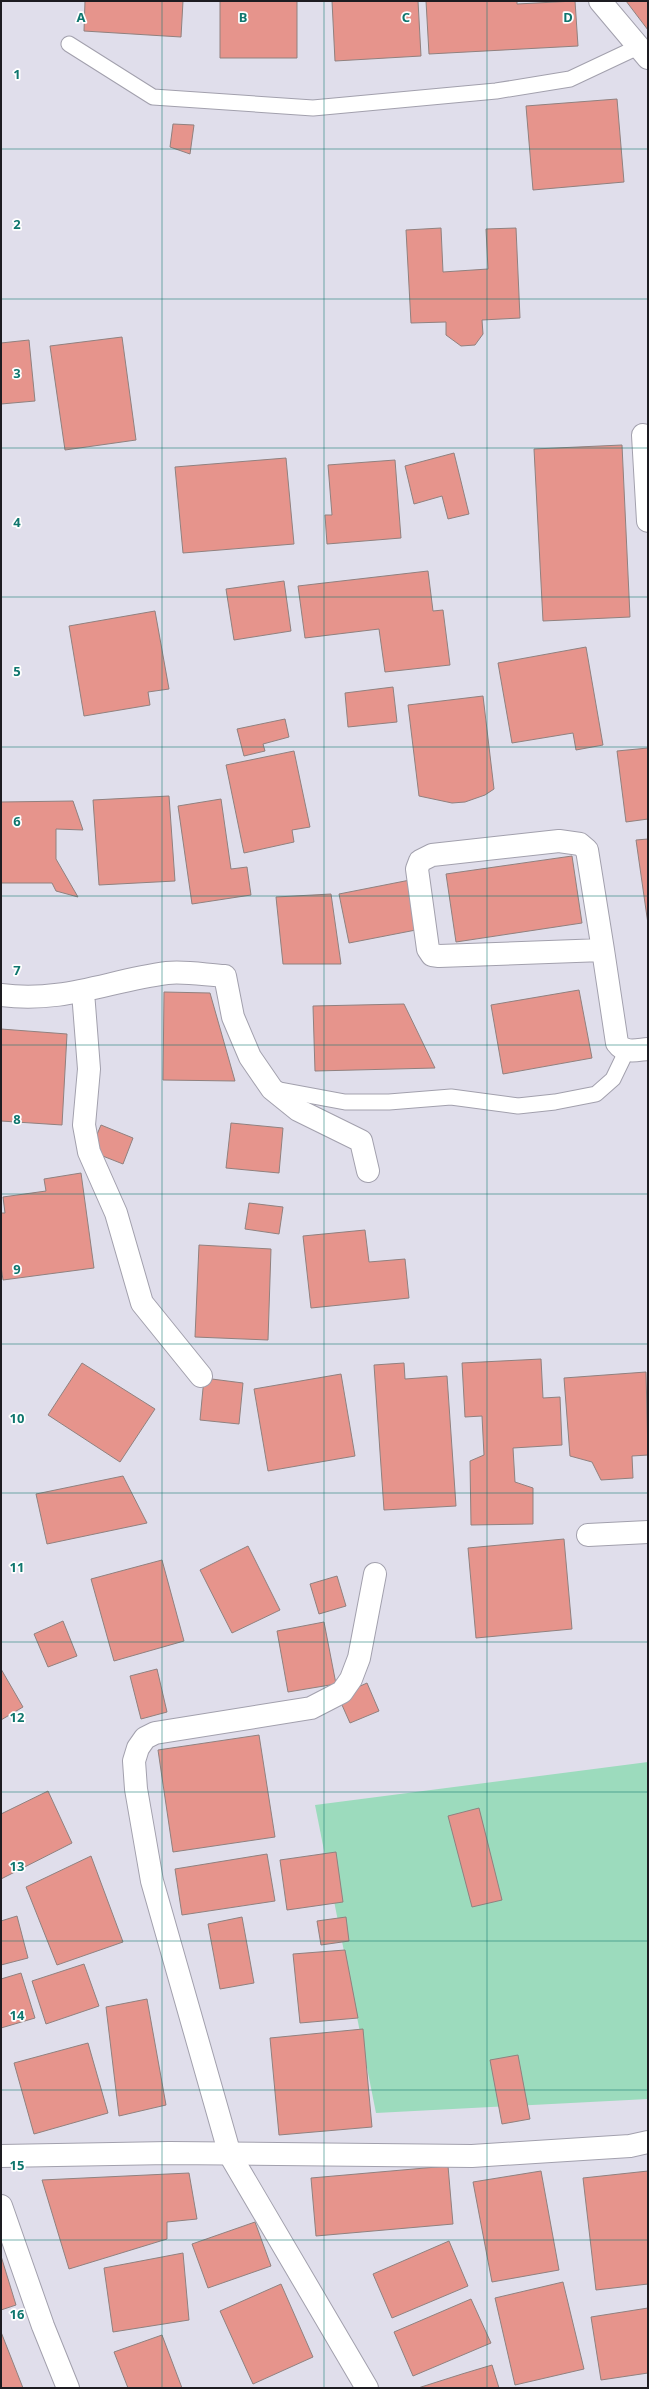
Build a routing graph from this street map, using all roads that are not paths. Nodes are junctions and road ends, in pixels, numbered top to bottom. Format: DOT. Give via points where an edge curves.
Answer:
graph roads {
  1 [pos="600,1"];
  2 [pos="68,44"];
  3 [pos="643,52"];
  4 [pos="643,435"];
  5 [pos="648,521"];
  6 [pos="603,950"];
  7 [pos="83,992"];
  8 [pos="1,995"];
  9 [pos="637,1049"];
  10 [pos="272,1089"];
  11 [pos="368,1171"];
  12 [pos="201,1376"];
  13 [pos="648,1532"];
  14 [pos="588,1535"];
  15 [pos="375,1574"];
  16 [pos="648,2142"];
  17 [pos="230,2155"];
  18 [pos="1,2156"];
  19 [pos="1,2206"];
  20 [pos="68,2388"];
  21 [pos="367,2388"];
  1 -- 3 [label="street"];
  2 -- 3 [label="lane" via="153,97 313,108 496,90 570,79"];
  4 -- 5 [label="street"];
  6 -- 6 [label="street" via="587,850 580,844 559,841 432,855 420,860 417,869 428,949 432,955"];
  6 -- 9 [label="street" via="617,1043 622,1049"];
  7 -- 8 [label="street" via="57,997 19,998"];
  7 -- 10 [label="street" via="168,973 225,976 233,1017 250,1057"];
  7 -- 12 [label="street" via="89,1070 84,1125 89,1152 116,1213 142,1303"];
  9 -- 10 [label="lane" via="613,1079 596,1094 555,1102 518,1106 451,1097 389,1102 345,1102"];
  10 -- 11 [label="street" via="298,1110 361,1141"];
  13 -- 14 [label="street"];
  15 -- 17 [label="street" via="359,1658 351,1679 342,1692 311,1708 155,1732 145,1738 136,1754 136,1789 152,1881"];
  16 -- 17 [label="street" via="630,2146 472,2156"];
  17 -- 18 [label="street" via="169,2153"];
  17 -- 21 [label="street"];
  19 -- 20 [label="street" via="43,2326"];
}
